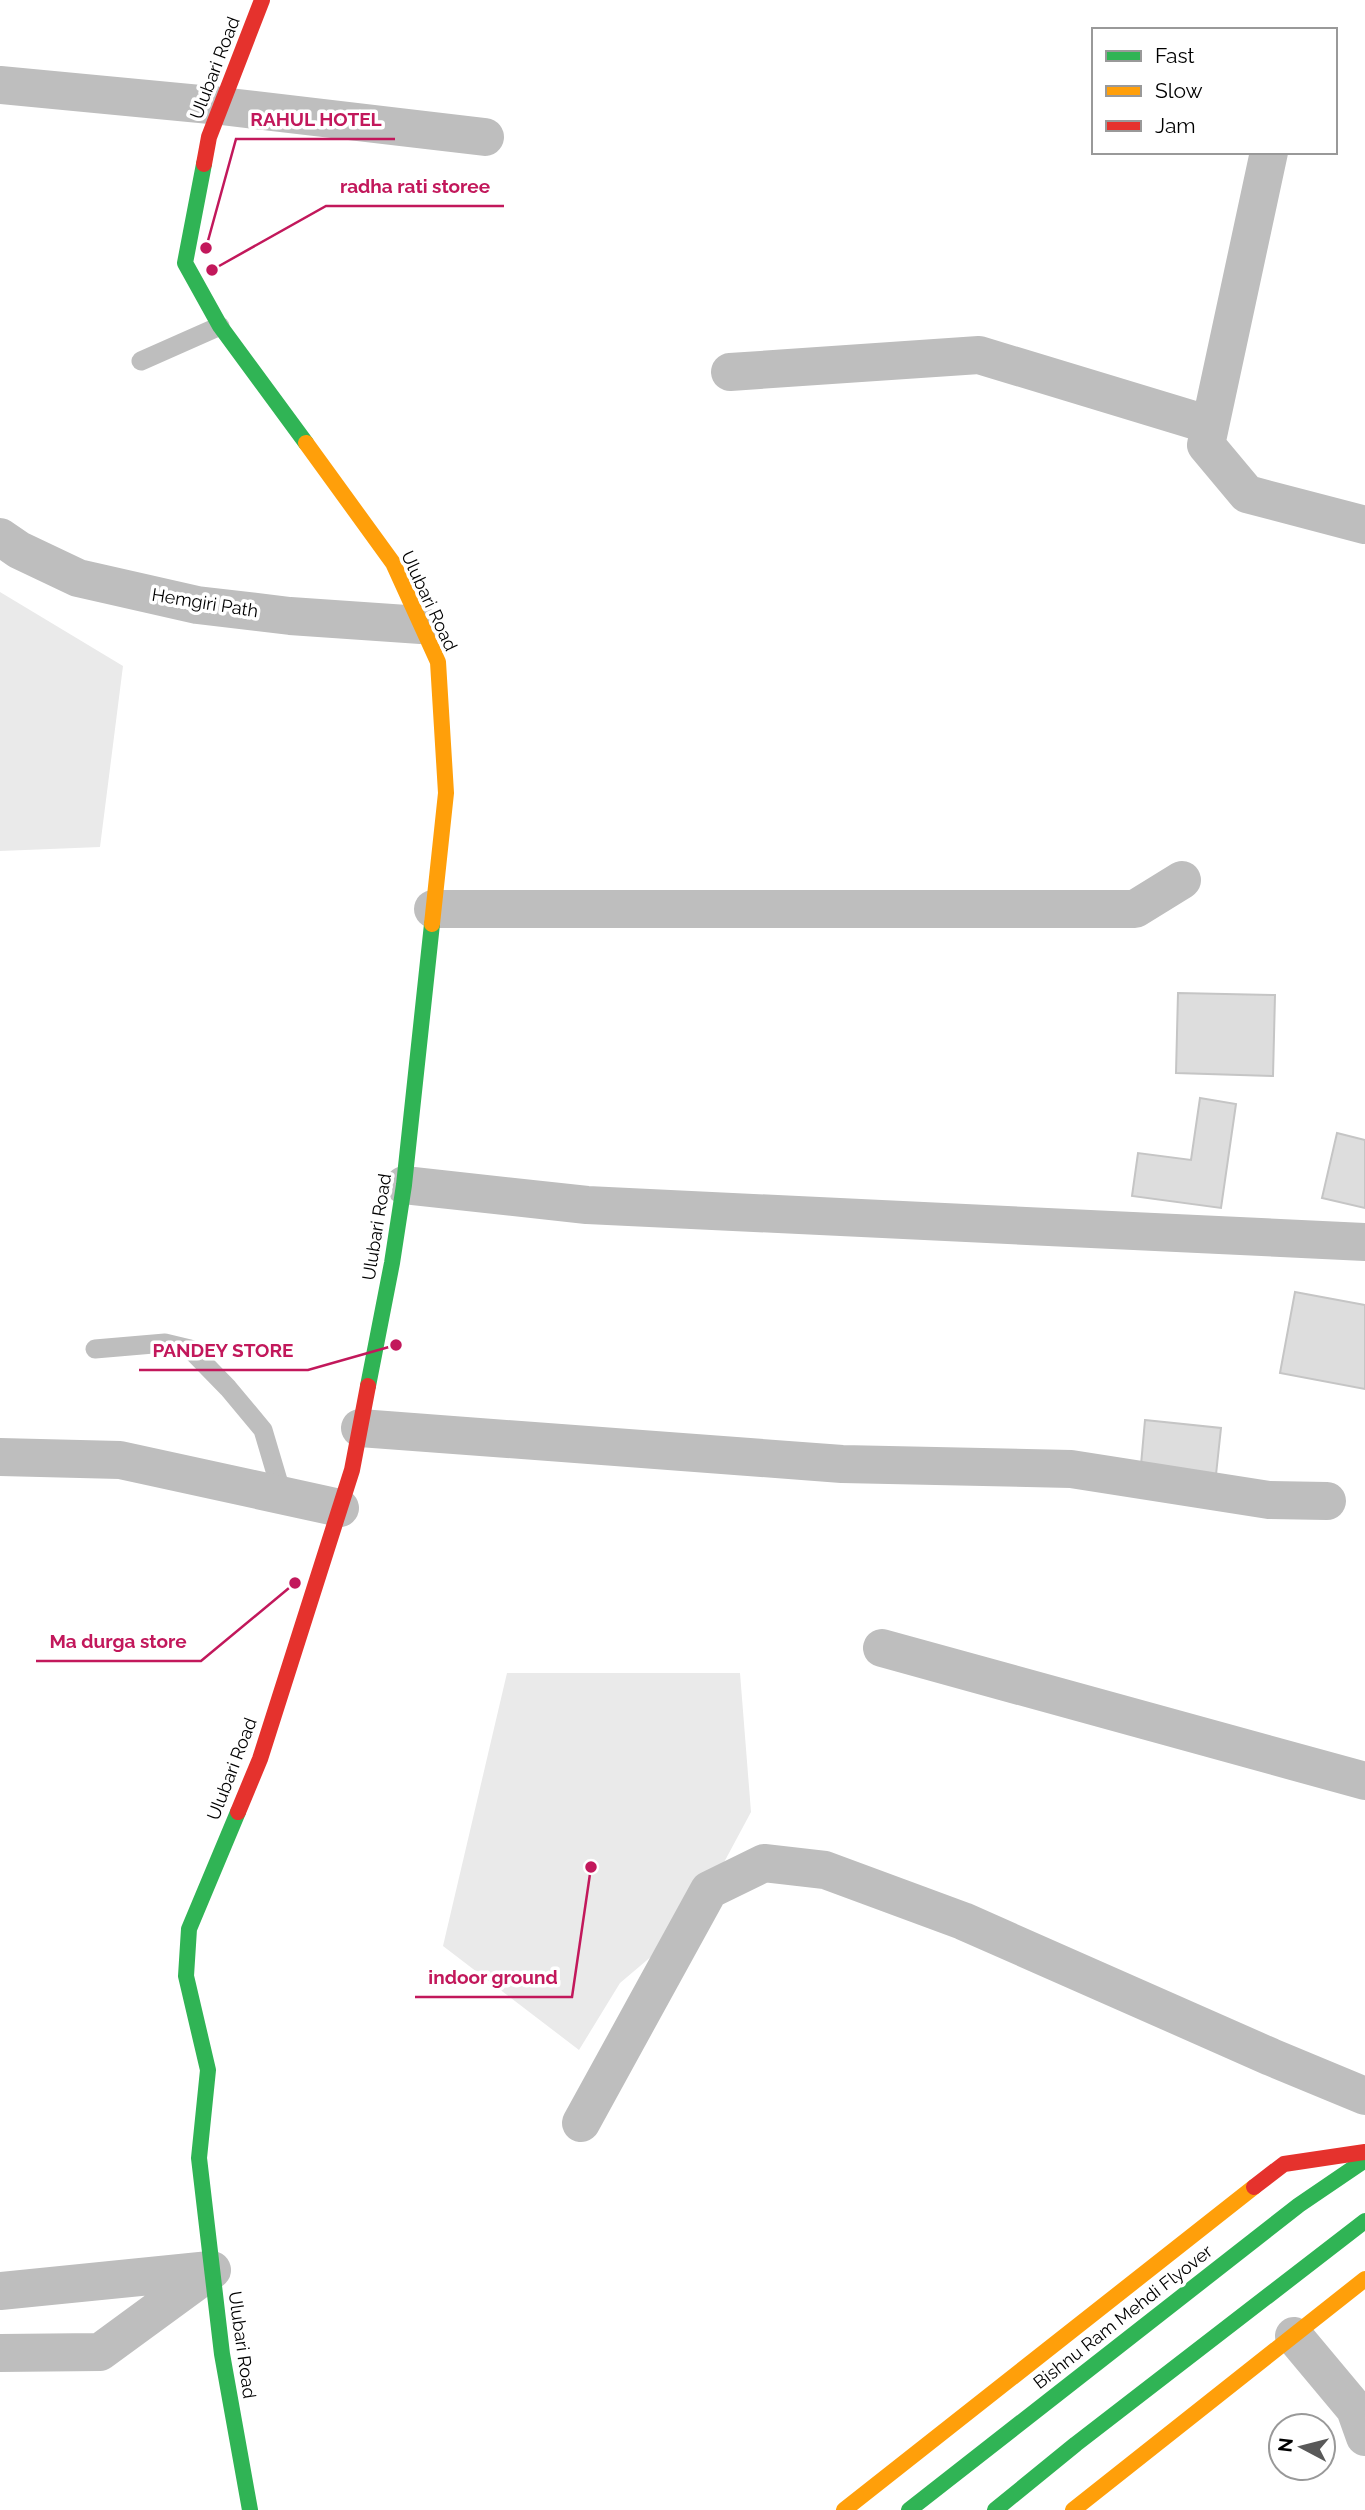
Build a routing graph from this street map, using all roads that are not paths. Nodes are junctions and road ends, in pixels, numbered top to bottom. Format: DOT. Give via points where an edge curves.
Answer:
graph roads {
  1 [pos="262,0"];
  2 [pos="0,85"];
  3 [pos="221,106"];
  4 [pos="485,137"];
  5 [pos="1269,154"];
  6 [pos="220,326"];
  7 [pos="141,361"];
  8 [pos="730,372"];
  9 [pos="1210,425"];
  10 [pos="1365,526"];
  11 [pos="0,537"];
  12 [pos="421,625"];
  13 [pos="1182,880"];
  14 [pos="433,909"];
  15 [pos="404,1185"];
  16 [pos="1365,1242"];
  17 [pos="95,1349"];
  18 [pos="360,1428"];
  19 [pos="0,1457"];
  20 [pos="282,1494"];
  21 [pos="1326,1501"];
  22 [pos="340,1508"];
  23 [pos="882,1648"];
  24 [pos="1365,1781"];
  25 [pos="1365,2096"];
  26 [pos="581,2123"];
  27 [pos="1365,2152"];
  28 [pos="1365,2160"];
  29 [pos="1365,2221"];
  30 [pos="212,2270"];
  31 [pos="1365,2279"];
  32 [pos="0,2291"];
  33 [pos="1294,2336"];
  34 [pos="0,2353"];
  35 [pos="1365,2437"];
  36 [pos="1094,2504"];
  37 [pos="250,2510"];
  38 [pos="844,2510"];
  39 [pos="909,2510"];
  40 [pos="995,2510"];
  1 -- 3 [label="street, Ulubari Road"];
  2 -- 3 [label="street"];
  3 -- 4 [label="street"];
  3 -- 6 [label="street, Ulubari Road" via="209,136 185,263"];
  5 -- 9 [label="street"];
  6 -- 7 [label="lane"];
  6 -- 12 [label="street, Ulubari Road" via="393,563"];
  8 -- 9 [label="street" via="979,355"];
  9 -- 10 [label="street" via="1206,445 1247,494"];
  11 -- 12 [label="street, Hemgiri Path" via="78,578 197,605"];
  12 -- 14 [label="street, Ulubari Road" via="438,662 446,793"];
  13 -- 14 [label="street" via="1135,909"];
  14 -- 15 [label="street, Ulubari Road"];
  15 -- 16 [label="street" via="587,1205"];
  15 -- 18 [label="street, Ulubari Road"];
  17 -- 20 [label="lane" via="165,1343 190,1349 263,1430"];
  18 -- 21 [label="street" via="842,1464 1071,1469 1269,1500"];
  18 -- 22 [label="street, Ulubari Road"];
  19 -- 20 [label="street" via="120,1460"];
  20 -- 22 [label="street"];
  22 -- 30 [label="street, Ulubari Road" via="260,1759 189,1929 186,1976 208,2070 199,2158"];
  23 -- 24 [label="street"];
  25 -- 26 [label="street" via="963,1921 825,1870 764,1863 709,1890"];
  27 -- 38 [label="street" via="1284,2164"];
  28 -- 39 [label="street, Bishnu Ram Mehdi Flyover" via="1299,2205"];
  29 -- 40 [label="street"];
  30 -- 32 [label="street"];
  30 -- 34 [label="street" via="100,2353"];
  30 -- 37 [label="street, Ulubari Road"];
  31 -- 33 [label="street"];
  33 -- 35 [label="street" via="1355,2409"];
  33 -- 36 [label="street"];
}
